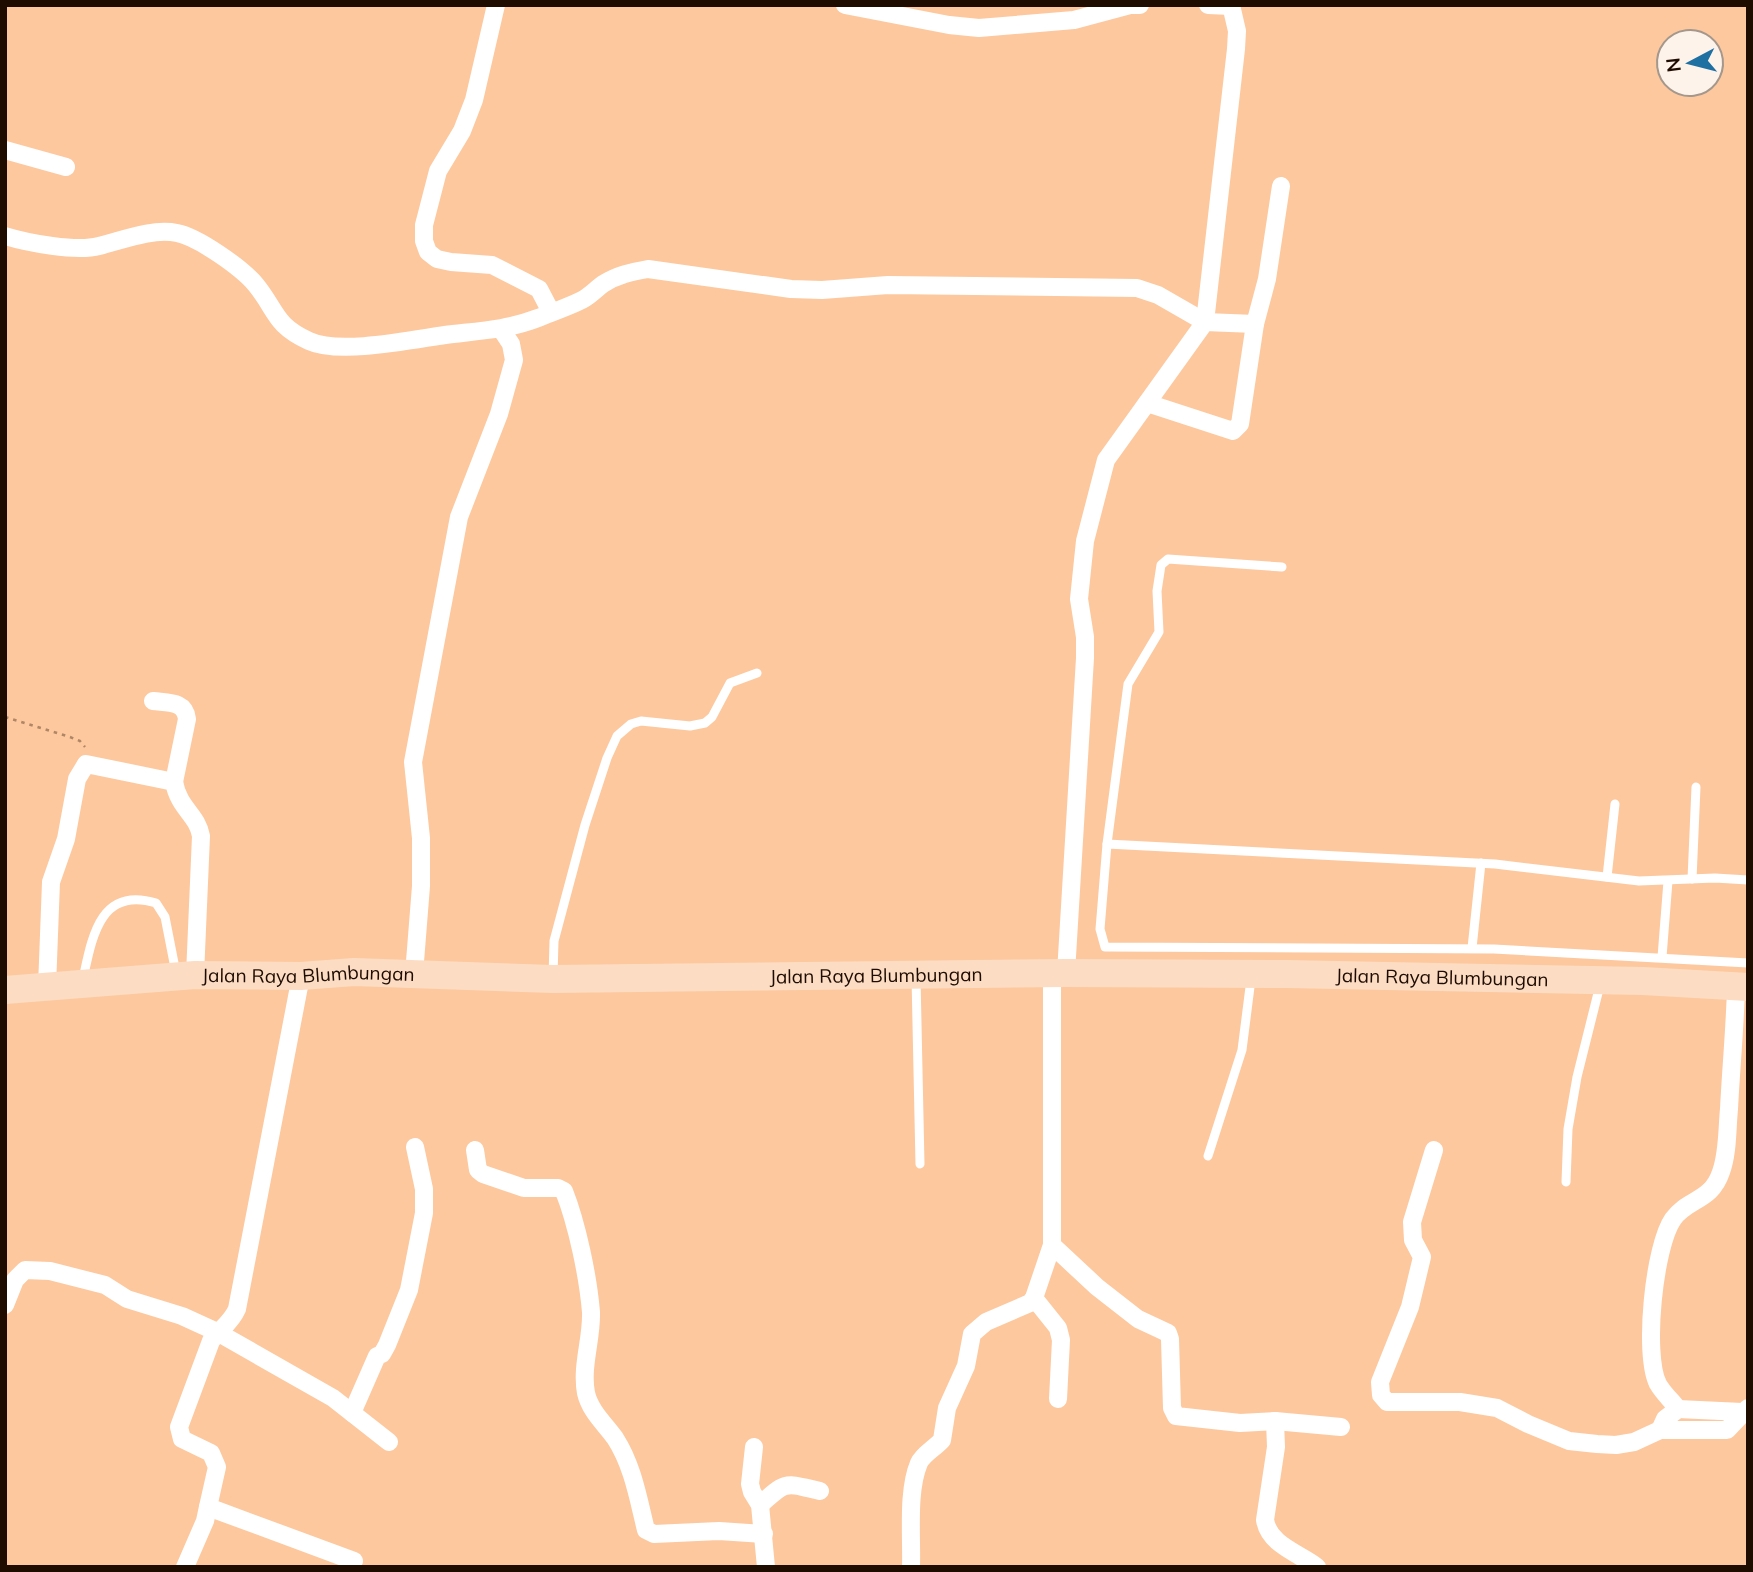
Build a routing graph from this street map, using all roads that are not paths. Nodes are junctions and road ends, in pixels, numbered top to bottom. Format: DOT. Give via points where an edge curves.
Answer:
graph roads {
  1 [pos="496,5"];
  2 [pos="845,5"];
  3 [pos="1140,5"];
  4 [pos="1209,5"];
  5 [pos="1231,6"];
  6 [pos="5,150"];
  7 [pos="66,167"];
  8 [pos="1281,186"];
  9 [pos="5,236"];
  10 [pos="551,312"];
  11 [pos="1205,322"];
  12 [pos="1255,324"];
  13 [pos="501,330"];
  14 [pos="1147,403"];
  15 [pos="1282,567"];
  16 [pos="757,673"];
  17 [pos="153,701"];
  18 [pos="174,782"];
  19 [pos="1696,787"];
  20 [pos="1615,804"];
  21 [pos="1107,844"];
  22 [pos="1481,863"];
  23 [pos="1607,877"];
  24 [pos="1692,879"];
  25 [pos="1748,880"];
  26 [pos="1668,881"];
  27 [pos="1472,948"];
  28 [pos="1662,957"];
  29 [pos="1059,973"];
  30 [pos="414,974"];
  31 [pos="1252,974"];
  32 [pos="916,975"];
  33 [pos="186,976"];
  34 [pos="301,976"];
  35 [pos="553,979"];
  36 [pos="1601,979"];
  37 [pos="1744,979"];
  38 [pos="82,984"];
  39 [pos="47,987"];
  40 [pos="5,990"];
  41 [pos="415,1147"];
  42 [pos="475,1150"];
  43 [pos="1434,1150"];
  44 [pos="1208,1156"];
  45 [pos="920,1164"];
  46 [pos="1566,1182"];
  47 [pos="1052,1245"];
  48 [pos="1034,1298"];
  49 [pos="5,1305"];
  50 [pos="218,1332"];
  51 [pos="1058,1399"];
  52 [pos="1678,1409"];
  53 [pos="1745,1410"];
  54 [pos="352,1413"];
  55 [pos="1275,1421"];
  56 [pos="1341,1427"];
  57 [pos="1660,1430"];
  58 [pos="389,1442"];
  59 [pos="754,1447"];
  60 [pos="820,1491"];
  61 [pos="761,1505"];
  62 [pos="208,1507"];
  63 [pos="764,1534"];
  64 [pos="354,1561"];
  65 [pos="185,1567"];
  66 [pos="766,1567"];
  67 [pos="912,1567"];
  68 [pos="1317,1567"];
  1 -- 10 [label="street" via="474,100 438,171 424,241 428,252 438,259 492,265 538,289"];
  2 -- 3 [label="street" via="979,28 1074,20"];
  4 -- 5 [label="street"];
  5 -- 11 [label="street" via="1236,49"];
  6 -- 7 [label="street"];
  8 -- 12 [label="street"];
  9 -- 13 [label="street" via="79,247 140,234 176,233 240,267 281,324 312,343 366,347"];
  10 -- 11 [label="street" via="584,299 626,272 648,269 791,289 888,285 1137,288"];
  10 -- 13 [label="street"];
  11 -- 12 [label="street"];
  11 -- 14 [label="street"];
  12 -- 14 [label="street" via="1240,424 1233,430"];
  13 -- 30 [label="street" via="511,344 514,360 499,414 459,517 413,762 421,838"];
  14 -- 29 [label="street" via="1106,460 1085,541 1079,599 1085,658"];
  15 -- 21 [label="lane" via="1168,559 1161,565 1159,632 1128,684"];
  16 -- 35 [label="lane" via="730,683 705,723 641,722 617,736 581,838 554,942"];
  17 -- 18 [label="street" via="179,705 186,711"];
  18 -- 33 [label="street" via="181,804 200,826 201,836"];
  18 -- 39 [label="street" via="86,764 77,779 66,839 51,883"];
  19 -- 24 [label="lane"];
  20 -- 23 [label="lane"];
  21 -- 22 [label="lane"];
  21 -- 27 [label="lane" via="1100,929 1105,947"];
  22 -- 23 [label="lane"];
  22 -- 27 [label="lane"];
  23 -- 26 [label="lane"];
  24 -- 25 [label="lane"];
  24 -- 26 [label="lane"];
  26 -- 28 [label="lane"];
  27 -- 28 [label="lane"];
  28 -- 37 [label="lane"];
  29 -- 31 [label="main road, Jalan Raya Blumbungan"];
  29 -- 32 [label="main road, Jalan Raya Blumbungan"];
  29 -- 47 [label="street"];
  30 -- 34 [label="main road, Jalan Raya Blumbungan"];
  30 -- 35 [label="main road, Jalan Raya Blumbungan"];
  31 -- 36 [label="main road, Jalan Raya Blumbungan"];
  31 -- 44 [label="lane" via="1242,1050"];
  32 -- 35 [label="main road, Jalan Raya Blumbungan"];
  32 -- 45 [label="lane"];
  33 -- 34 [label="main road, Jalan Raya Blumbungan"];
  33 -- 38 [label="main road, Jalan Raya Blumbungan"];
  33 -- 38 [label="lane" via="156,903 133,898 112,906 104,916 92,939"];
  34 -- 50 [label="street" via="237,1309 231,1322"];
  36 -- 37 [label="main road, Jalan Raya Blumbungan"];
  36 -- 46 [label="lane" via="1572,1103"];
  37 -- 52 [label="street" via="1722,1171 1713,1189 1676,1215 1666,1229 1653,1287 1652,1364 1658,1385"];
  38 -- 39 [label="main road, Jalan Raya Blumbungan"];
  39 -- 40 [label="main road, Jalan Raya Blumbungan"];
  41 -- 54 [label="street" via="424,1213 409,1290"];
  42 -- 63 [label="street" via="483,1174 524,1188 564,1191 580,1245 591,1313 586,1394 635,1481 646,1530 654,1534"];
  43 -- 57 [label="street" via="1412,1222 1411,1233 1422,1257 1410,1307 1380,1382 1381,1395 1387,1402 1460,1402 1497,1408 1569,1441 1616,1445"];
  47 -- 48 [label="street"];
  47 -- 55 [label="street" via="1138,1318 1168,1332 1172,1408 1177,1416 1240,1423"];
  48 -- 51 [label="street" via="1058,1328 1061,1340"];
  48 -- 67 [label="street" via="972,1334 966,1366 947,1408 942,1440 918,1463 912,1505"];
  49 -- 50 [label="street" via="19,1273 50,1270 105,1285 127,1299"];
  50 -- 54 [label="street"];
  50 -- 62 [label="street" via="179,1427 182,1439 214,1458 217,1467"];
  52 -- 53 [label="street"];
  52 -- 57 [label="street"];
  53 -- 57 [label="street" via="1727,1430"];
  54 -- 58 [label="street"];
  55 -- 56 [label="street"];
  55 -- 68 [label="street" via="1266,1530"];
  59 -- 61 [label="street" via="750,1484"];
  60 -- 61 [label="street" via="787,1484"];
  61 -- 63 [label="street"];
  62 -- 64 [label="street"];
  62 -- 65 [label="street"];
  63 -- 66 [label="street"];
}
